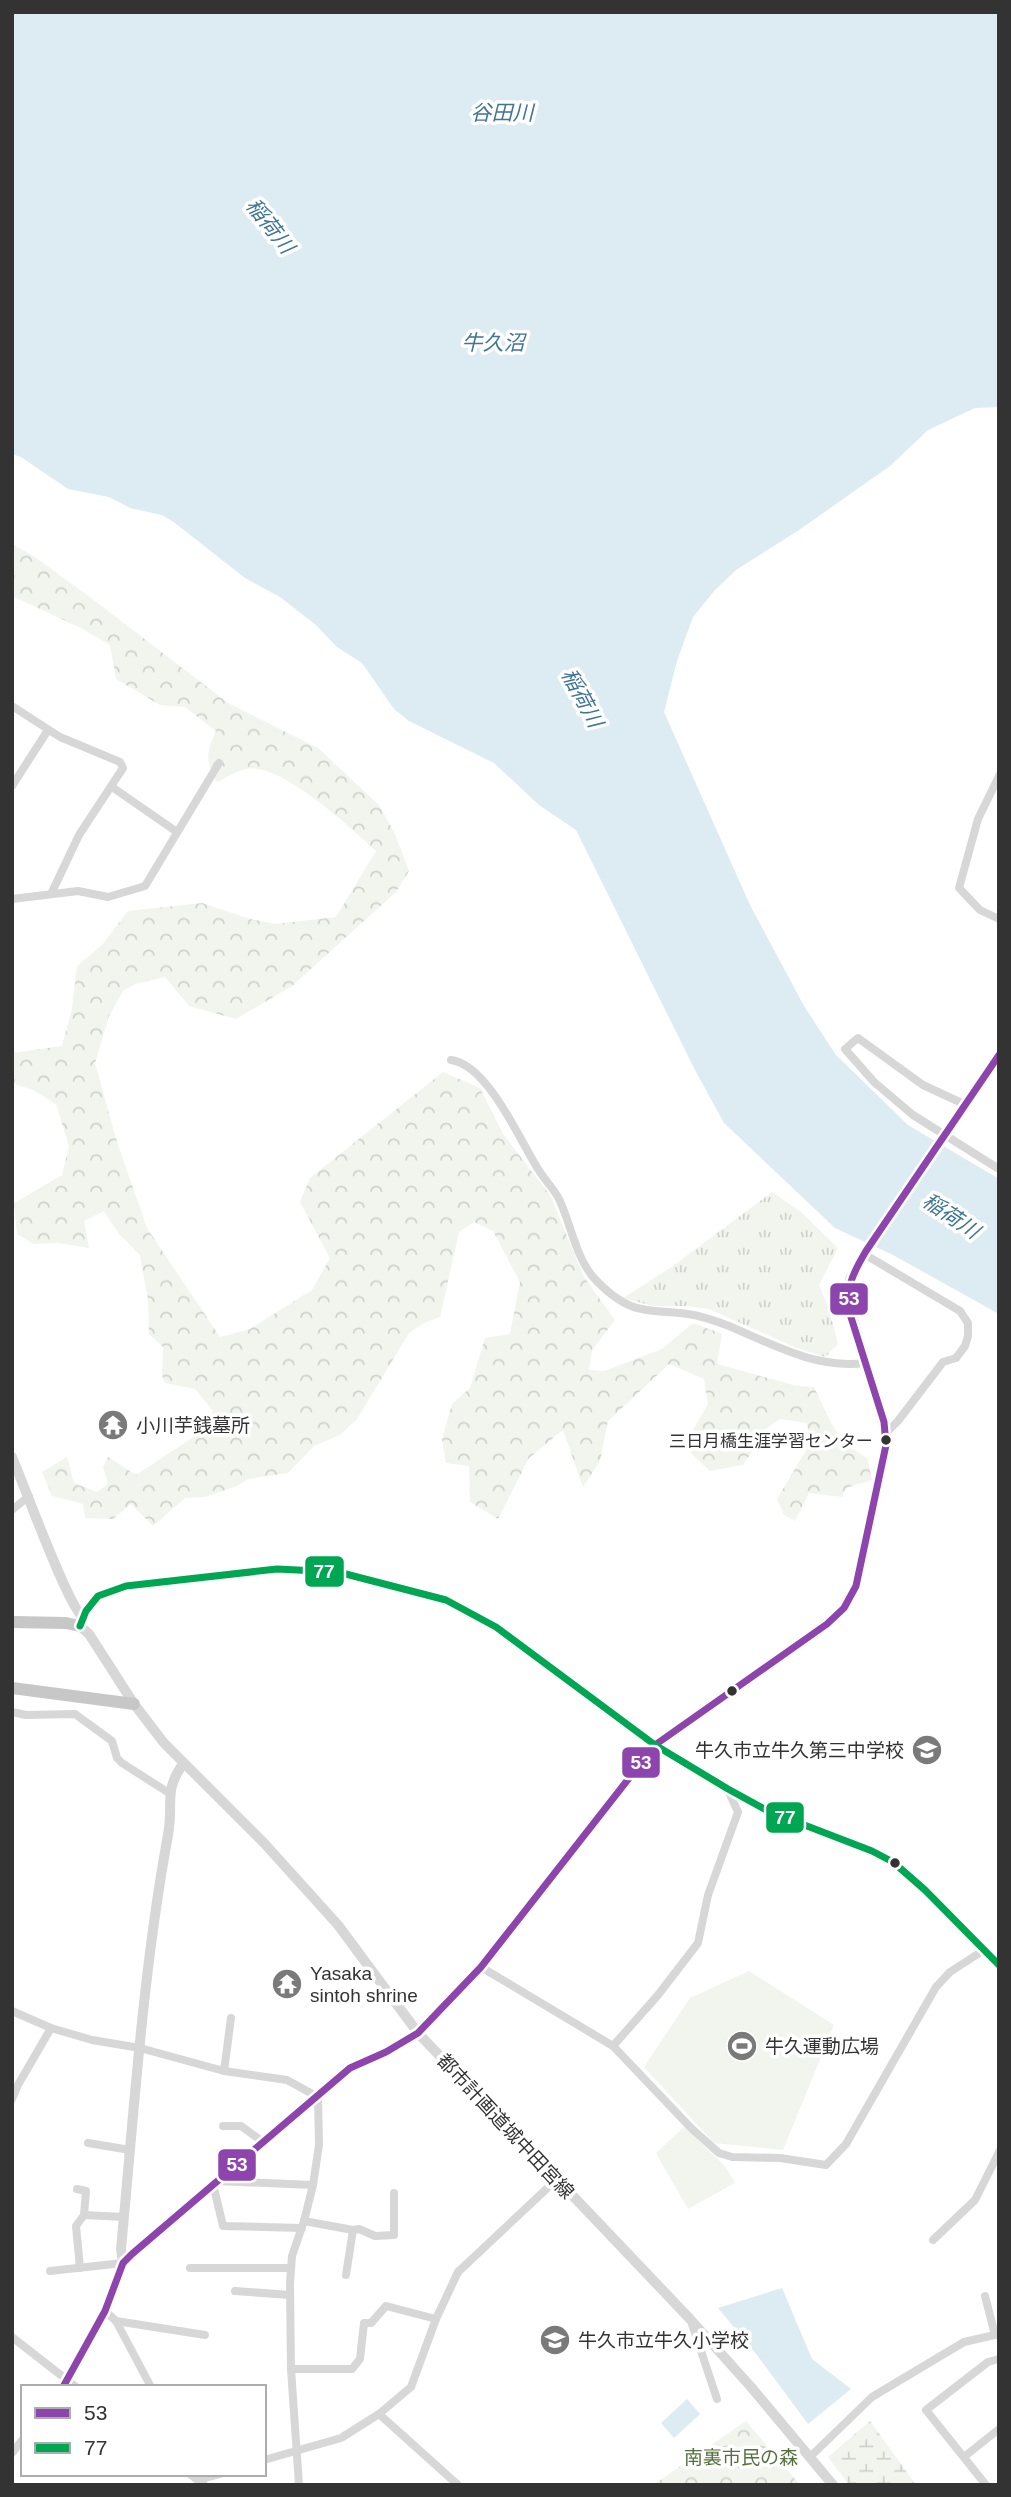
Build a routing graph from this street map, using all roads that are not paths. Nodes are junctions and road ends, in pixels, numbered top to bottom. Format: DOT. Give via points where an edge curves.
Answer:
graph roads {
  1 [pos="12,706"];
  2 [pos="48,730"];
  3 [pos="219,763"];
  4 [pos="999,776"];
  5 [pos="12,786"];
  6 [pos="113,786"];
  7 [pos="177,832"];
  8 [pos="52,892"];
  9 [pos="12,899"];
  10 [pos="999,919"];
  11 [pos="999,1055"];
  12 [pos="451,1060"];
  13 [pos="966,1105"];
  14 [pos="999,1170"];
  15 [pos="865,1252"];
  16 [pos="865,1363"];
  17 [pos="886,1433"];
  18 [pos="12,1457"];
  19 [pos="29,1496"];
  20 [pos="12,1510"];
  21 [pos="82,1621"];
  22 [pos="12,1622"];
  23 [pos="12,1688"];
  24 [pos="134,1704"];
  25 [pos="12,1712"];
  26 [pos="655,1745"];
  27 [pos="183,1764"];
  28 [pos="728,1789"];
  29 [pos="169,1793"];
  30 [pos="984,1950"];
  31 [pos="999,1965"];
  32 [pos="481,1967"];
  33 [pos="12,2011"];
  34 [pos="231,2018"];
  35 [pos="51,2028"];
  36 [pos="418,2033"];
  37 [pos="613,2046"];
  38 [pos="140,2048"];
  39 [pos="224,2071"];
  40 [pos="318,2096"];
  41 [pos="12,2099"];
  42 [pos="223,2126"];
  43 [pos="88,2143"];
  44 [pos="263,2143"];
  45 [pos="130,2150"];
  46 [pos="999,2152"];
  47 [pos="556,2180"];
  48 [pos="215,2183"];
  49 [pos="313,2185"];
  50 [pos="77,2189"];
  51 [pos="394,2193"];
  52 [pos="84,2214"];
  53 [pos="124,2217"];
  54 [pos="303,2224"];
  55 [pos="353,2230"];
  56 [pos="933,2240"];
  57 [pos="123,2263"];
  58 [pos="80,2268"];
  59 [pos="190,2268"];
  60 [pos="291,2268"];
  61 [pos="50,2271"];
  62 [pos="346,2275"];
  63 [pos="235,2291"];
  64 [pos="290,2295"];
  65 [pos="985,2296"];
  66 [pos="105,2311"];
  67 [pos="436,2319"];
  68 [pos="690,2319"];
  69 [pos="116,2321"];
  70 [pos="205,2335"];
  71 [pos="997,2335"];
  72 [pos="12,2337"];
  73 [pos="999,2359"];
  74 [pos="291,2369"];
  75 [pos="69,2385"];
  76 [pos="150,2385"];
  77 [pos="717,2399"];
  78 [pos="379,2414"];
  79 [pos="999,2429"];
  80 [pos="297,2449"];
  81 [pos="810,2457"];
  82 [pos="964,2457"];
  83 [pos="266,2459"];
  84 [pos="299,2485"];
  85 [pos="458,2485"];
  86 [pos="833,2485"];
  87 [pos="986,2485"];
  1 -- 2 [label="street"];
  2 -- 5 [label="street"];
  2 -- 6 [label="street" via="120,762 123,768"];
  3 -- 7 [label="street"];
  4 -- 10 [label="street" via="978,819 959,888 980,910"];
  6 -- 7 [label="street"];
  6 -- 8 [label="street" via="79,835"];
  7 -- 8 [label="street" via="145,886 108,897"];
  8 -- 9 [label="street"];
  11 -- 13 [label="street"];
  12 -- 16 [label="street" via="471,1069 490,1087 559,1198 580,1255 614,1297 633,1307 690,1314 726,1325 818,1362"];
  13 -- 14 [label="street" via="923,1085 858,1038 845,1049 913,1115"];
  13 -- 15 [label="street, bridge"];
  15 -- 16 [label="street" via="850,1279 848,1303"];
  15 -- 17 [label="street" via="960,1311 968,1323 965,1346 956,1358 943,1362"];
  16 -- 17 [label="street"];
  17 -- 26 [label="street" via="858,1576 844,1608 828,1624"];
  18 -- 19 [label="street, 都市計画道城中田宮線"];
  19 -- 20 [label="street"];
  19 -- 21 [label="street, 都市計画道城中田宮線"];
  21 -- 22 [label="highway"];
  21 -- 24 [label="street, 都市計画道城中田宮線"];
  21 -- 26 [label="street" via="98,1597 126,1586 278,1569 338,1572 456,1605 496,1627"];
  23 -- 24 [label="highway"];
  24 -- 27 [label="street, 都市計画道城中田宮線"];
  25 -- 29 [label="street" via="75,1714 112,1741 122,1763"];
  26 -- 28 [label="street"];
  26 -- 32 [label="street"];
  27 -- 29 [label="street"];
  27 -- 36 [label="street, 都市計画道城中田宮線" via="264,1843 338,1925"];
  28 -- 30 [label="street" via="768,1811 893,1862"];
  28 -- 37 [label="street" via="738,1812 708,1895 698,1943"];
  29 -- 38 [label="street" via="172,1815"];
  30 -- 31 [label="street"];
  30 -- 37 [label="street" via="936,1987 846,2144 827,2165 719,2153"];
  32 -- 36 [label="street"];
  32 -- 37 [label="street"];
  33 -- 35 [label="street"];
  34 -- 39 [label="street"];
  35 -- 38 [label="street"];
  35 -- 41 [label="street"];
  36 -- 40 [label="street" via="350,2068"];
  36 -- 47 [label="street, 都市計画道城中田宮線"];
  38 -- 39 [label="street"];
  38 -- 45 [label="street"];
  39 -- 40 [label="street" via="287,2080"];
  40 -- 44 [label="street"];
  40 -- 49 [label="street"];
  42 -- 44 [label="street" via="241,2126"];
  43 -- 45 [label="street"];
  44 -- 48 [label="street"];
  45 -- 53 [label="street"];
  46 -- 56 [label="street" via="975,2200"];
  47 -- 67 [label="street" via="458,2272"];
  47 -- 68 [label="street, 都市計画道城中田宮線"];
  48 -- 49 [label="street"];
  48 -- 54 [label="street" via="223,2226"];
  48 -- 57 [label="street"];
  49 -- 54 [label="street"];
  50 -- 52 [label="street" via="86,2191"];
  51 -- 55 [label="street" via="394,2235"];
  52 -- 53 [label="street"];
  52 -- 58 [label="street" via="76,2227"];
  53 -- 57 [label="street"];
  54 -- 55 [label="street"];
  54 -- 60 [label="street"];
  55 -- 62 [label="street"];
  57 -- 58 [label="street"];
  57 -- 66 [label="street"];
  58 -- 61 [label="street"];
  59 -- 60 [label="street"];
  60 -- 64 [label="street"];
  63 -- 64 [label="street"];
  64 -- 74 [label="street"];
  65 -- 71 [label="street"];
  66 -- 69 [label="street"];
  66 -- 75 [label="street"];
  67 -- 74 [label="street" via="386,2306 371,2323 364,2323 360,2359 352,2369"];
  67 -- 78 [label="street" via="411,2388"];
  68 -- 77 [label="street"];
  68 -- 81 [label="street, 都市計画道城中田宮線"];
  69 -- 70 [label="street"];
  69 -- 76 [label="street"];
  71 -- 81 [label="street" via="964,2342 872,2398"];
  72 -- 75 [label="street"];
  73 -- 82 [label="street" via="988,2362 926,2410"];
  74 -- 80 [label="street"];
  78 -- 80 [label="street" via="341,2438"];
  78 -- 85 [label="street"];
  79 -- 82 [label="street"];
  80 -- 83 [label="street"];
  80 -- 84 [label="street"];
  81 -- 86 [label="street, 都市計画道城中田宮線"];
  82 -- 87 [label="street"];
}
